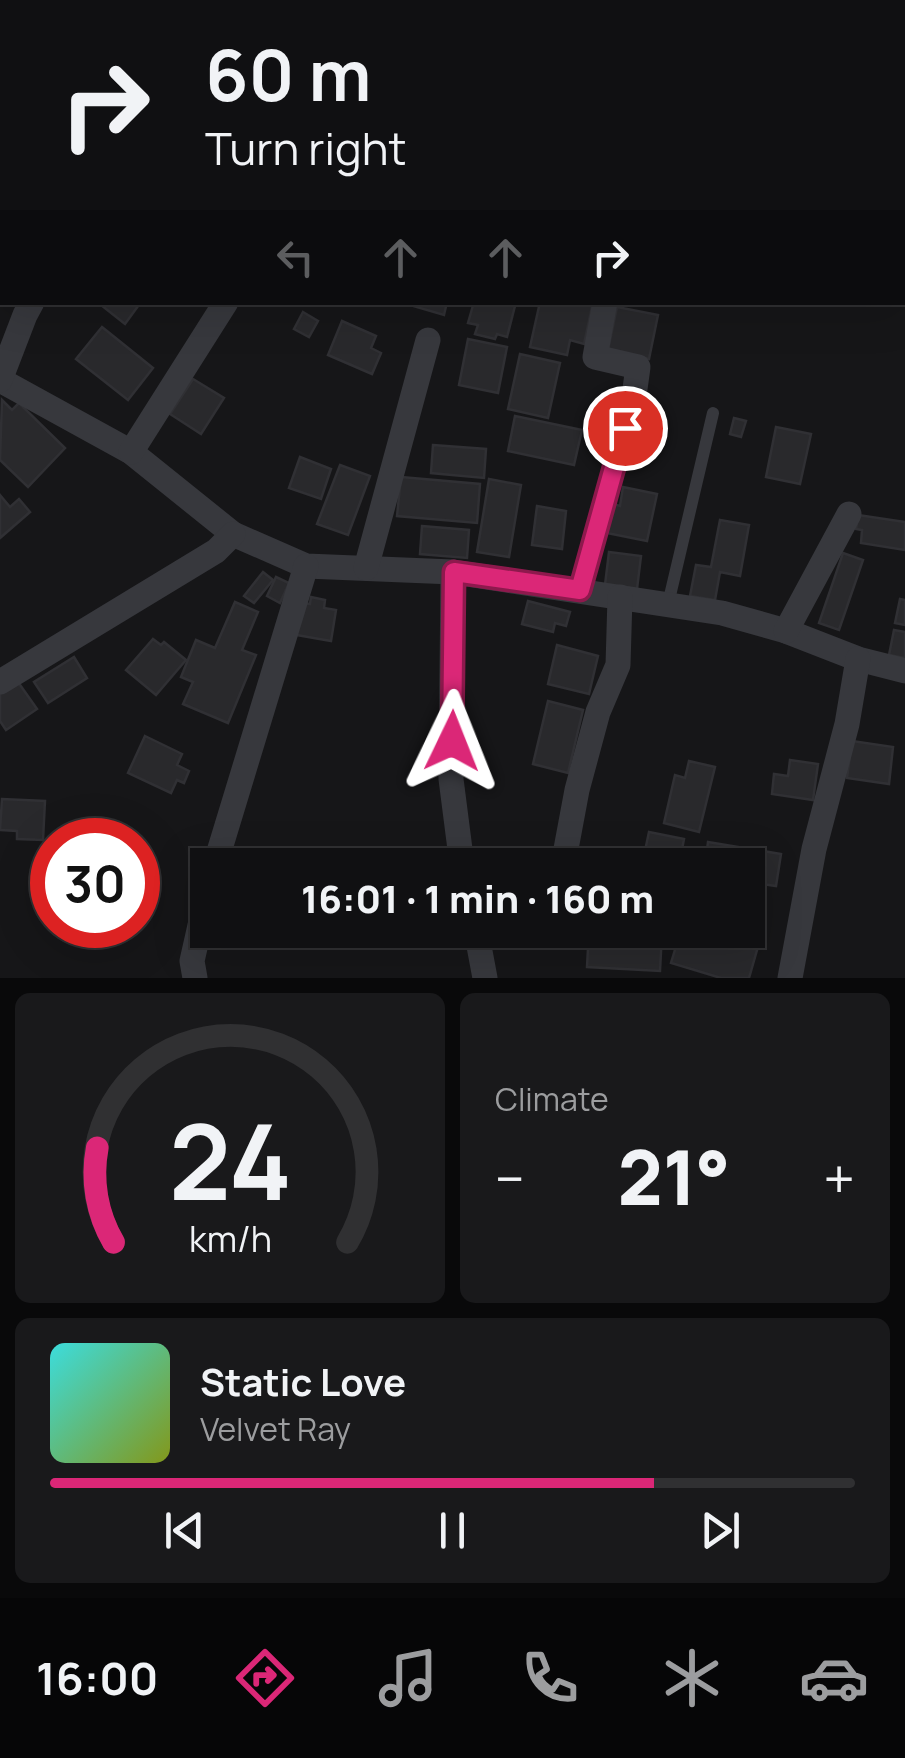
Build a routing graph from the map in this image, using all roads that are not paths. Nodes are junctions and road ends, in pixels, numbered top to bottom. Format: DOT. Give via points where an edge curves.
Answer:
graph roads {
  1 [pos="30,305"];
  2 [pos="224,305"];
  3 [pos="604,305"];
  4 [pos="428,340"];
  5 [pos="0,380"];
  6 [pos="634,396"];
  7 [pos="713,413"];
  8 [pos="131,452"];
  9 [pos="850,514"];
  10 [pos="233,534"];
  11 [pos="306,566"];
  12 [pos="366,568"];
  13 [pos="454,572"];
  14 [pos="580,590"];
  15 [pos="620,597"];
  16 [pos="668,604"];
  17 [pos="786,631"];
  18 [pos="858,659"];
  19 [pos="905,671"];
  20 [pos="0,682"];
  21 [pos="220,848"];
  22 [pos="460,848"];
  23 [pos="566,848"];
  24 [pos="195,948"];
  25 [pos="479,948"];
  26 [pos="195,978"];
  27 [pos="485,978"];
  28 [pos="790,978"];
  1 -- 5 [label="street"];
  2 -- 8 [label="street"];
  3 -- 6 [label="street" via="595,357 638,368"];
  4 -- 12 [label="street"];
  5 -- 8 [label="street"];
  6 -- 14 [label="lane"];
  7 -- 16 [label="lane"];
  8 -- 10 [label="street"];
  9 -- 17 [label="street"];
  10 -- 11 [label="street"];
  10 -- 20 [label="street" via="216,551"];
  11 -- 12 [label="street"];
  11 -- 21 [label="street"];
  12 -- 13 [label="street"];
  13 -- 14 [label="street"];
  13 -- 22 [label="street" via="450,779"];
  14 -- 15 [label="street"];
  15 -- 16 [label="street"];
  15 -- 23 [label="street" via="618,665 598,712"];
  16 -- 17 [label="street"];
  17 -- 18 [label="street"];
  18 -- 19 [label="street"];
  18 -- 28 [label="street"];
  24 -- 26 [label="street"];
  25 -- 27 [label="street"];
}
